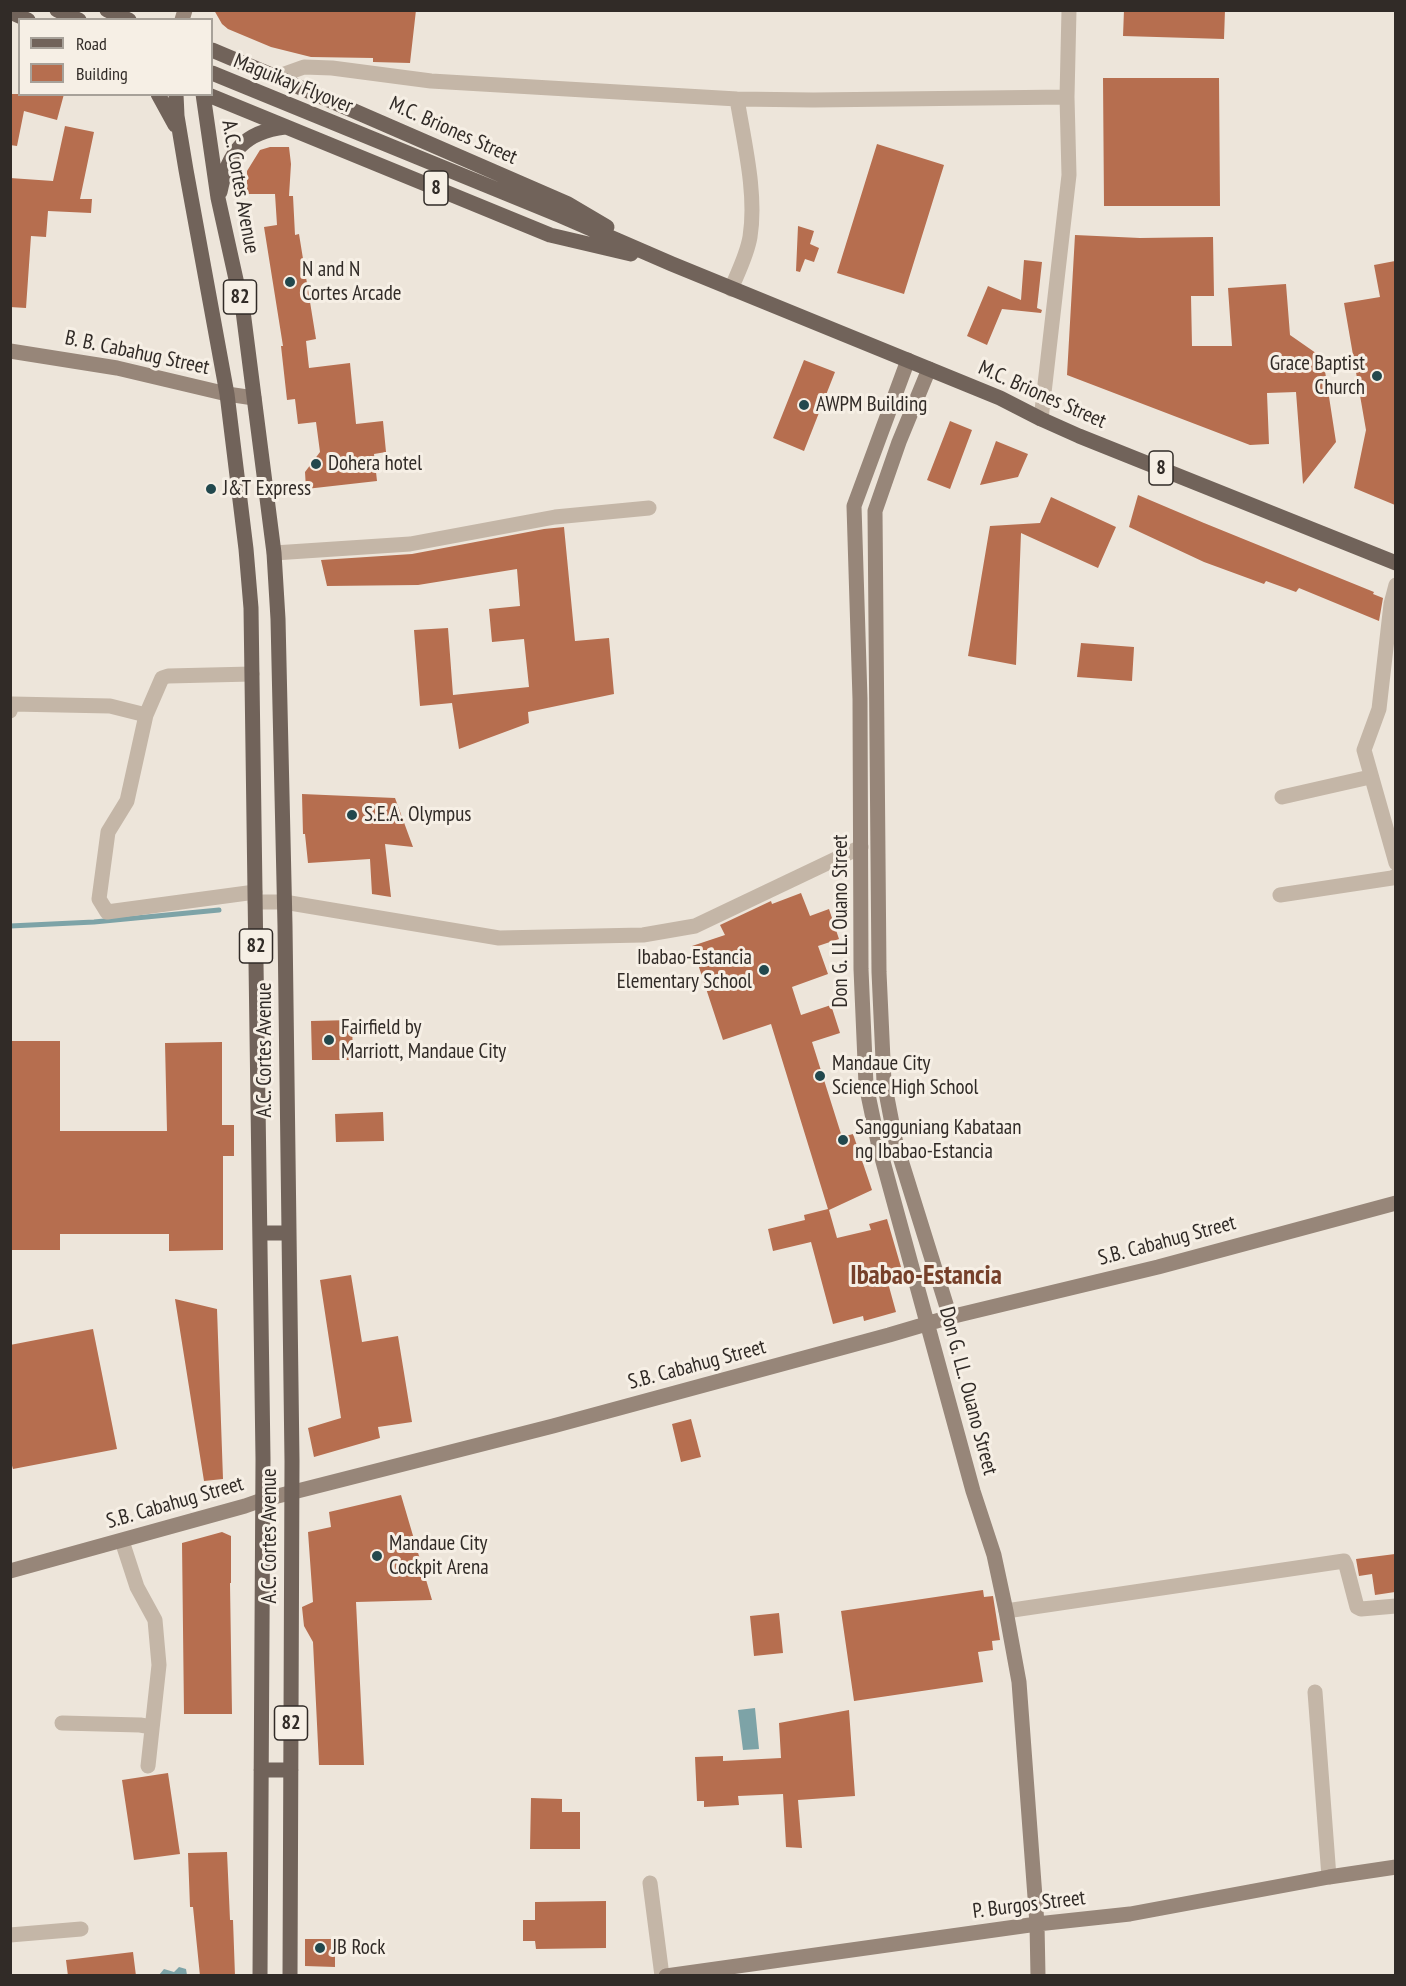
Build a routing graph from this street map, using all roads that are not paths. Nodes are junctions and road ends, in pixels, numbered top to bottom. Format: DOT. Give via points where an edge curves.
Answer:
graph roads {
  1 [pos="57,10"];
  2 [pos="107,10"];
  3 [pos="1069,10"];
  4 [pos="75,18"];
  5 [pos="125,18"];
  6 [pos="213,50"];
  7 [pos="213,73"];
  8 [pos="276,76"];
  9 [pos="159,96"];
  10 [pos="176,96"];
  11 [pos="205,96"];
  12 [pos="210,96"];
  13 [pos="1067,97"];
  14 [pos="737,99"];
  15 [pos="285,127"];
  16 [pos="181,142"];
  17 [pos="218,198"];
  18 [pos="559,215"];
  19 [pos="672,264"];
  20 [pos="731,289"];
  21 [pos="10,351"];
  22 [pos="908,360"];
  23 [pos="929,369"];
  24 [pos="226,394"];
  25 [pos="254,398"];
  26 [pos="1041,419"];
  27 [pos="650,508"];
  28 [pos="274,554"];
  29 [pos="1395,563"];
  30 [pos="1395,585"];
  31 [pos="252,674"];
  32 [pos="860,699"];
  33 [pos="876,699"];
  34 [pos="10,711"];
  35 [pos="146,715"];
  36 [pos="1370,777"];
  37 [pos="1282,797"];
  38 [pos="861,847"];
  39 [pos="1395,863"];
  40 [pos="1395,876"];
  41 [pos="1280,895"];
  42 [pos="255,897"];
  43 [pos="284,902"];
  44 [pos="861,926"];
  45 [pos="879,928"];
  46 [pos="896,1144"];
  47 [pos="879,1147"];
  48 [pos="1395,1203"];
  49 [pos="260,1233"];
  50 [pos="289,1233"];
  51 [pos="950,1317"];
  52 [pos="928,1323"];
  53 [pos="290,1494"];
  54 [pos="262,1500"];
  55 [pos="122,1541"];
  56 [pos="10,1571"];
  57 [pos="1395,1606"];
  58 [pos="1006,1611"];
  59 [pos="1315,1692"];
  60 [pos="62,1723"];
  61 [pos="152,1727"];
  62 [pos="148,1766"];
  63 [pos="261,1770"];
  64 [pos="291,1770"];
  65 [pos="1395,1867"];
  66 [pos="1329,1877"];
  67 [pos="650,1883"];
  68 [pos="1037,1924"];
  69 [pos="81,1929"];
  70 [pos="10,1935"];
  71 [pos="260,1976"];
  72 [pos="290,1976"];
  73 [pos="664,1976"];
  74 [pos="1038,1976"];
  1 -- 4 [label="main road"];
  2 -- 5 [label="main road"];
  3 -- 13 [label="street"];
  6 -- 8 [label="main road, M.C. Briones Street / 8"];
  7 -- 18 [label="main road, Maguikay Flyover / 8"];
  8 -- 14 [label="street" via="304,67 332,68 431,81"];
  8 -- 19 [label="main road, M.C. Briones Street / 8" via="568,204"];
  9 -- 16 [label="main road"];
  10 -- 16 [label="main road, A.C. Cortes Avenue / 82"];
  11 -- 17 [label="main road, A.C. Cortes Avenue / 82"];
  12 -- 15 [label="main road, M.C. Briones Street / 8"];
  13 -- 14 [label="street"];
  13 -- 26 [label="street" via="1069,175"];
  14 -- 20 [label="street" via="751,186 750,236"];
  15 -- 17 [label="main road" via="254,134 238,148 226,169"];
  15 -- 19 [label="main road, M.C. Briones Street / 8" via="550,235"];
  16 -- 24 [label="main road, A.C. Cortes Avenue / 82"];
  17 -- 25 [label="main road, A.C. Cortes Avenue / 82" via="243,311"];
  18 -- 19 [label="main road, M.C. Briones Street / 8"];
  19 -- 20 [label="main road, M.C. Briones Street / 8"];
  20 -- 22 [label="main road, M.C. Briones Street / 8"];
  21 -- 24 [label="street, B. B. Cabahug Street" via="117,368"];
  22 -- 23 [label="main road, M.C. Briones Street / 8"];
  22 -- 32 [label="street, Don G. LL. Ouano Street" via="854,506"];
  23 -- 26 [label="main road, M.C. Briones Street / 8"];
  23 -- 33 [label="street, Don G. LL. Ouano Street" via="875,511"];
  24 -- 25 [label="street, B. B. Cabahug Street"];
  24 -- 31 [label="main road, A.C. Cortes Avenue / 82" via="246,549"];
  25 -- 28 [label="main road, A.C. Cortes Avenue / 82"];
  26 -- 29 [label="main road, M.C. Briones Street / 8"];
  27 -- 28 [label="street" via="555,517 410,544"];
  28 -- 43 [label="main road, A.C. Cortes Avenue / 82"];
  30 -- 36 [label="street" via="1379,709 1364,750"];
  31 -- 35 [label="street" via="162,678"];
  31 -- 42 [label="main road, A.C. Cortes Avenue / 82"];
  32 -- 33 [label="street"];
  32 -- 38 [label="street, Don G. LL. Ouano Street"];
  33 -- 45 [label="street, Don G. LL. Ouano Street"];
  34 -- 35 [label="street" via="12,704 110,706"];
  35 -- 42 [label="street" via="127,801 108,831 99,899 103,907 107,912"];
  36 -- 37 [label="street"];
  36 -- 39 [label="street"];
  38 -- 43 [label="street" via="695,926 643,935 499,938"];
  38 -- 44 [label="street, Don G. LL. Ouano Street"];
  40 -- 41 [label="street"];
  42 -- 43 [label="street"];
  42 -- 49 [label="main road, A.C. Cortes Avenue / 82"];
  43 -- 50 [label="main road, A.C. Cortes Avenue / 82"];
  44 -- 45 [label="street"];
  44 -- 47 [label="street, Don G. LL. Ouano Street" via="866,1085"];
  45 -- 46 [label="street, Don G. LL. Ouano Street" via="884,1082"];
  46 -- 47 [label="street"];
  46 -- 51 [label="street, Don G. LL. Ouano Street"];
  47 -- 52 [label="street, Don G. LL. Ouano Street"];
  48 -- 51 [label="street, S.B. Cabahug Street" via="1158,1267"];
  49 -- 50 [label="main road"];
  49 -- 54 [label="main road, A.C. Cortes Avenue / 82"];
  50 -- 53 [label="main road, A.C. Cortes Avenue / 82"];
  51 -- 52 [label="street, S.B. Cabahug Street"];
  52 -- 53 [label="street, S.B. Cabahug Street"];
  52 -- 58 [label="street, Don G. LL. Ouano Street" via="994,1554"];
  53 -- 54 [label="street, S.B. Cabahug Street"];
  53 -- 64 [label="main road, A.C. Cortes Avenue / 82"];
  54 -- 55 [label="street, S.B. Cabahug Street"];
  54 -- 63 [label="main road, A.C. Cortes Avenue / 82"];
  55 -- 56 [label="street, S.B. Cabahug Street"];
  55 -- 61 [label="street" via="137,1587 155,1620 159,1665"];
  57 -- 58 [label="street" via="1357,1607 1344,1561"];
  58 -- 68 [label="street, Don G. LL. Ouano Street" via="1019,1682"];
  59 -- 66 [label="street"];
  60 -- 61 [label="street"];
  61 -- 62 [label="street"];
  63 -- 64 [label="main road"];
  63 -- 71 [label="main road, A.C. Cortes Avenue / 82"];
  64 -- 72 [label="main road, A.C. Cortes Avenue / 82"];
  65 -- 66 [label="street, P. Burgos Street"];
  66 -- 68 [label="street, P. Burgos Street" via="1130,1914"];
  67 -- 73 [label="street"];
  68 -- 73 [label="street, P. Burgos Street"];
  68 -- 74 [label="street, Don G. LL. Ouano Street"];
  69 -- 70 [label="street"];
}
